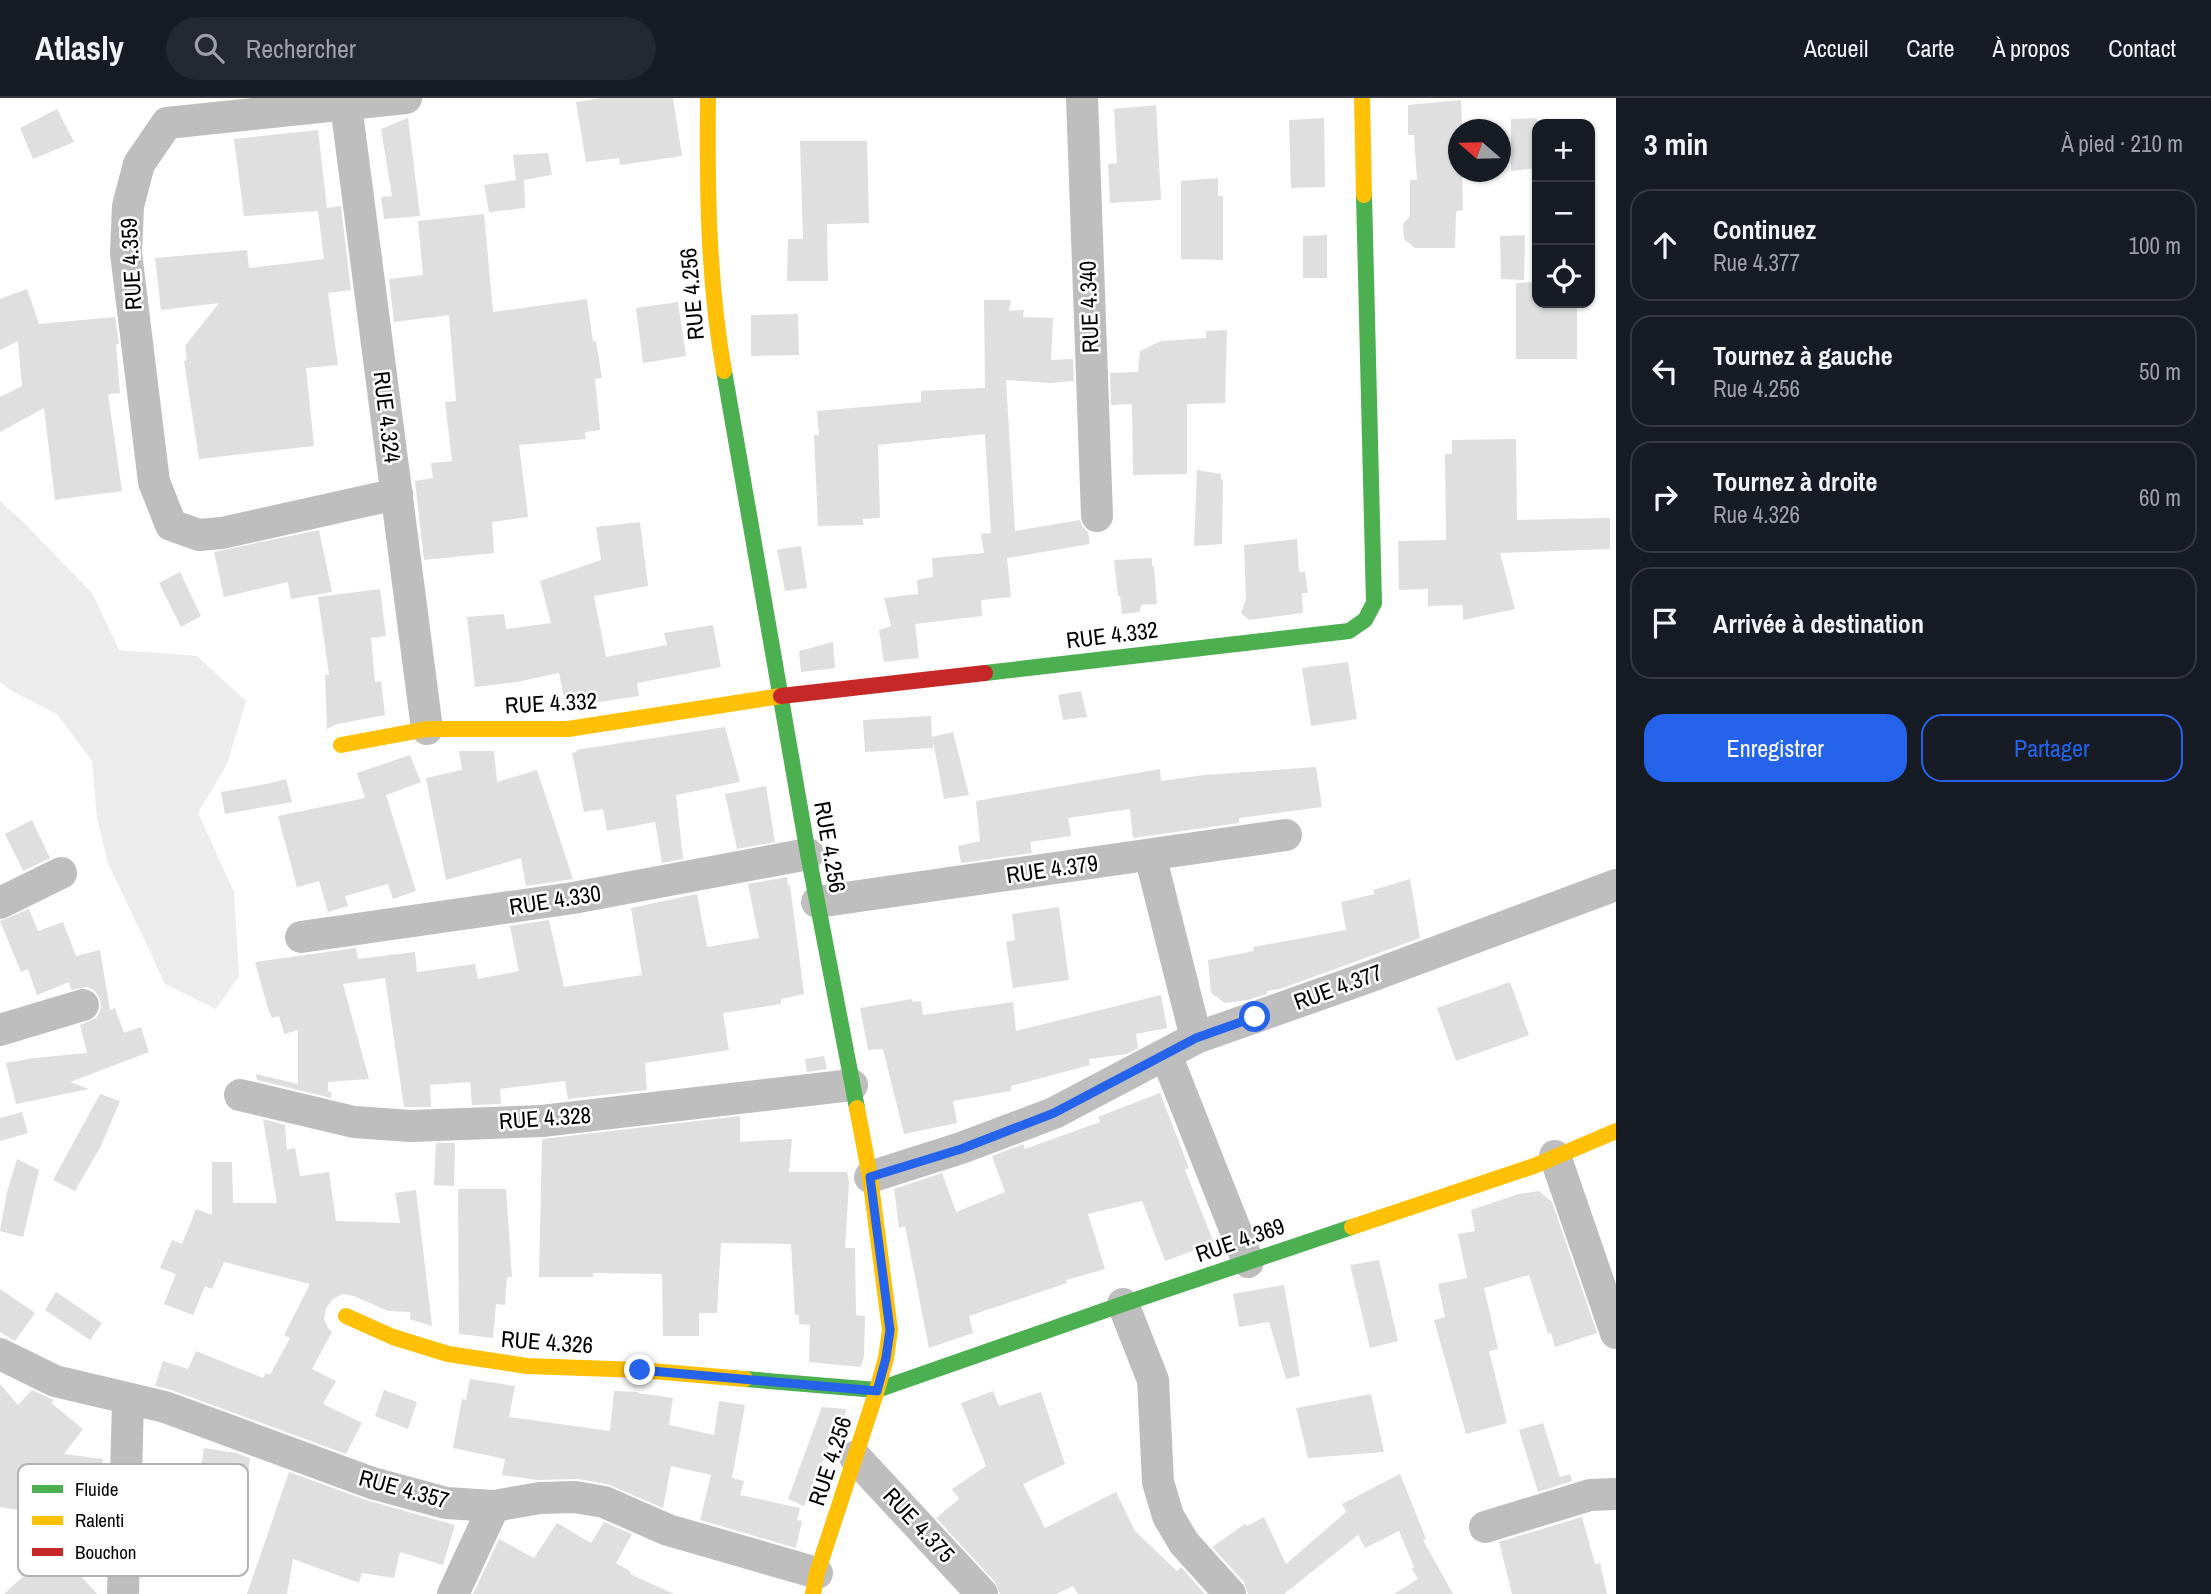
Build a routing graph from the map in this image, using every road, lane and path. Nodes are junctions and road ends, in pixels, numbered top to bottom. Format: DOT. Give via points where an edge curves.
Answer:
graph roads {
  1 [pos="406,98"];
  2 [pos="708,98"];
  3 [pos="1082,98"];
  4 [pos="1362,98"];
  5 [pos="346,105"];
  6 [pos="162,110"];
  7 [pos="397,494"];
  8 [pos="1097,516"];
  9 [pos="781,696"];
  10 [pos="427,729"];
  11 [pos="341,745"];
  12 [pos="1286,835"];
  13 [pos="808,854"];
  14 [pos="1150,855"];
  15 [pos="61,873"];
  16 [pos="1616,885"];
  17 [pos="0,902"];
  18 [pos="817,902"];
  19 [pos="302,937"];
  20 [pos="83,1005"];
  21 [pos="0,1030"];
  22 [pos="1196,1038"];
  23 [pos="1166,1055"];
  24 [pos="852,1085"];
  25 [pos="240,1095"];
  26 [pos="1616,1131"];
  27 [pos="1555,1156"];
  28 [pos="870,1177"];
  29 [pos="1248,1262"];
  30 [pos="1123,1304"];
  31 [pos="346,1316"];
  32 [pos="1616,1333"];
  33 [pos="0,1354"];
  34 [pos="877,1391"];
  35 [pos="128,1399"];
  36 [pos="855,1457"];
  37 [pos="126,1464"];
  38 [pos="1616,1494"];
  39 [pos="494,1506"];
  40 [pos="1485,1527"];
  41 [pos="123,1576"];
  42 [pos="815,1584"];
  43 [pos="123,1594"];
  44 [pos="453,1594"];
  45 [pos="982,1594"];
  46 [pos="1230,1594"];
  1 -- 5 [label="street, RUE 4.359"];
  2 -- 9 [label="street, RUE 4.256" via="707,198 717,330"];
  3 -- 8 [label="street, RUE 4.340"];
  4 -- 9 [label="street, RUE 4.332" via="1374,603 1366,620 1349,631"];
  5 -- 6 [label="street, RUE 4.359"];
  5 -- 7 [label="street, RUE 4.324"];
  6 -- 7 [label="street, RUE 4.359" via="139,164 128,206 126,253 153,482 171,525 199,535 222,533"];
  7 -- 10 [label="street, RUE 4.324"];
  9 -- 10 [label="street, RUE 4.332" via="568,729"];
  9 -- 13 [label="street, RUE 4.256"];
  10 -- 11 [label="street, RUE 4.332"];
  12 -- 14 [label="street, RUE 4.379"];
  13 -- 18 [label="street, RUE 4.256"];
  13 -- 19 [label="street, RUE 4.330" via="573,898"];
  14 -- 18 [label="street, RUE 4.379"];
  14 -- 22 [label="street"];
  15 -- 17 [label="street"];
  16 -- 22 [label="street, RUE 4.377"];
  18 -- 24 [label="street, RUE 4.256"];
  20 -- 21 [label="street"];
  22 -- 23 [label="street, RUE 4.377"];
  23 -- 28 [label="street, RUE 4.377" via="1054,1113"];
  23 -- 29 [label="street"];
  24 -- 25 [label="street, RUE 4.328" via="542,1121 411,1126 354,1122"];
  24 -- 28 [label="street, RUE 4.256"];
  26 -- 27 [label="street, RUE 4.369"];
  27 -- 29 [label="street, RUE 4.369"];
  27 -- 32 [label="street"];
  28 -- 34 [label="street, RUE 4.256" via="890,1330"];
  29 -- 30 [label="street, RUE 4.369"];
  30 -- 34 [label="street, RUE 4.369"];
  30 -- 46 [label="street" via="1153,1380 1158,1482 1168,1516 1184,1543"];
  31 -- 34 [label="street, RUE 4.326" via="448,1354 527,1366 640,1370"];
  33 -- 35 [label="street, RUE 4.357" via="55,1381"];
  34 -- 36 [label="street, RUE 4.256"];
  35 -- 37 [label="street"];
  35 -- 39 [label="street, RUE 4.357" via="165,1407 372,1483 446,1503"];
  36 -- 42 [label="street, RUE 4.256"];
  36 -- 45 [label="street, RUE 4.375"];
  38 -- 40 [label="street" via="1590,1495"];
  39 -- 42 [label="street, RUE 4.357" via="540,1498 604,1502"];
  39 -- 44 [label="street"];
  41 -- 43 [label="street"];
}
